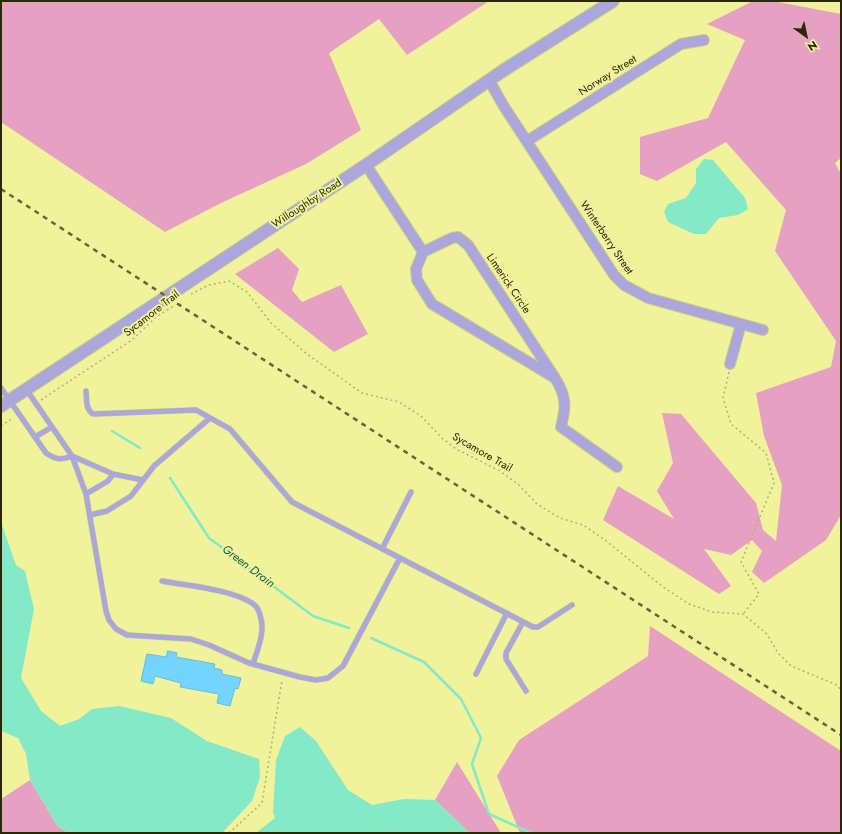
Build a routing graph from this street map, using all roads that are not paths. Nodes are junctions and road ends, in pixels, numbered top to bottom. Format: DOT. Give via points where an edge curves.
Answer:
graph roads {
  1 [pos="613,1"];
  2 [pos="704,40"];
  3 [pos="489,80"];
  4 [pos="527,141"];
  5 [pos="366,165"];
  6 [pos="423,252"];
  7 [pos="740,324"];
  8 [pos="763,330"];
  9 [pos="730,364"];
  10 [pos="555,378"];
  11 [pos="1,388"];
  12 [pos="26,389"];
  13 [pos="86,391"];
  14 [pos="5,403"];
  15 [pos="210,418"];
  16 [pos="52,427"];
  17 [pos="35,438"];
  18 [pos="72,456"];
  19 [pos="617,467"];
  20 [pos="113,474"];
  21 [pos="143,480"];
  22 [pos="411,492"];
  23 [pos="86,494"];
  24 [pos="90,515"];
  25 [pos="382,549"];
  26 [pos="400,558"];
  27 [pos="162,581"];
  28 [pos="572,605"];
  29 [pos="507,613"];
  30 [pos="523,622"];
  31 [pos="253,664"];
  32 [pos="476,674"];
  33 [pos="526,691"];
  1 -- 3 [label="street, Willoughby Road"];
  2 -- 4 [label="street, Norway Street" via="681,44"];
  3 -- 4 [label="street, Winterberry Street"];
  3 -- 5 [label="street, Willoughby Road"];
  4 -- 7 [label="street, Winterberry Street" via="614,275 624,285 648,298"];
  5 -- 6 [label="street"];
  5 -- 12 [label="street, Willoughby Road"];
  6 -- 10 [label="street" via="416,269 417,280 432,304"];
  6 -- 10 [label="street, Limerick Circle" via="452,238 458,237 463,241"];
  7 -- 8 [label="street, Winterberry Street"];
  7 -- 9 [label="street"];
  10 -- 19 [label="street, Limerick Circle" via="560,385 566,406 561,427"];
  11 -- 14 [label="lane"];
  12 -- 14 [label="street, Willoughby Road"];
  12 -- 16 [label="lane"];
  13 -- 15 [label="lane" via="88,408 93,414 196,410"];
  14 -- 17 [label="lane" via="19,414"];
  15 -- 21 [label="lane" via="154,466"];
  15 -- 25 [label="lane" via="230,429 292,502"];
  16 -- 17 [label="lane"];
  16 -- 18 [label="lane"];
  17 -- 18 [label="lane" via="52,458 60,460"];
  18 -- 20 [label="lane"];
  18 -- 23 [label="lane"];
  20 -- 21 [label="lane"];
  20 -- 23 [label="lane" via="108,481"];
  21 -- 24 [label="lane" via="131,496 107,511"];
  22 -- 25 [label="lane"];
  23 -- 24 [label="lane"];
  24 -- 31 [label="lane" via="106,611 116,629 127,635 191,639 209,644"];
  25 -- 26 [label="lane"];
  26 -- 29 [label="lane"];
  26 -- 31 [label="lane" via="342,666 328,678 316,680"];
  27 -- 31 [label="lane" via="235,596 252,603 262,621"];
  28 -- 30 [label="lane" via="538,627"];
  29 -- 30 [label="lane"];
  29 -- 32 [label="lane"];
  30 -- 33 [label="lane" via="506,653 506,659"];
}
